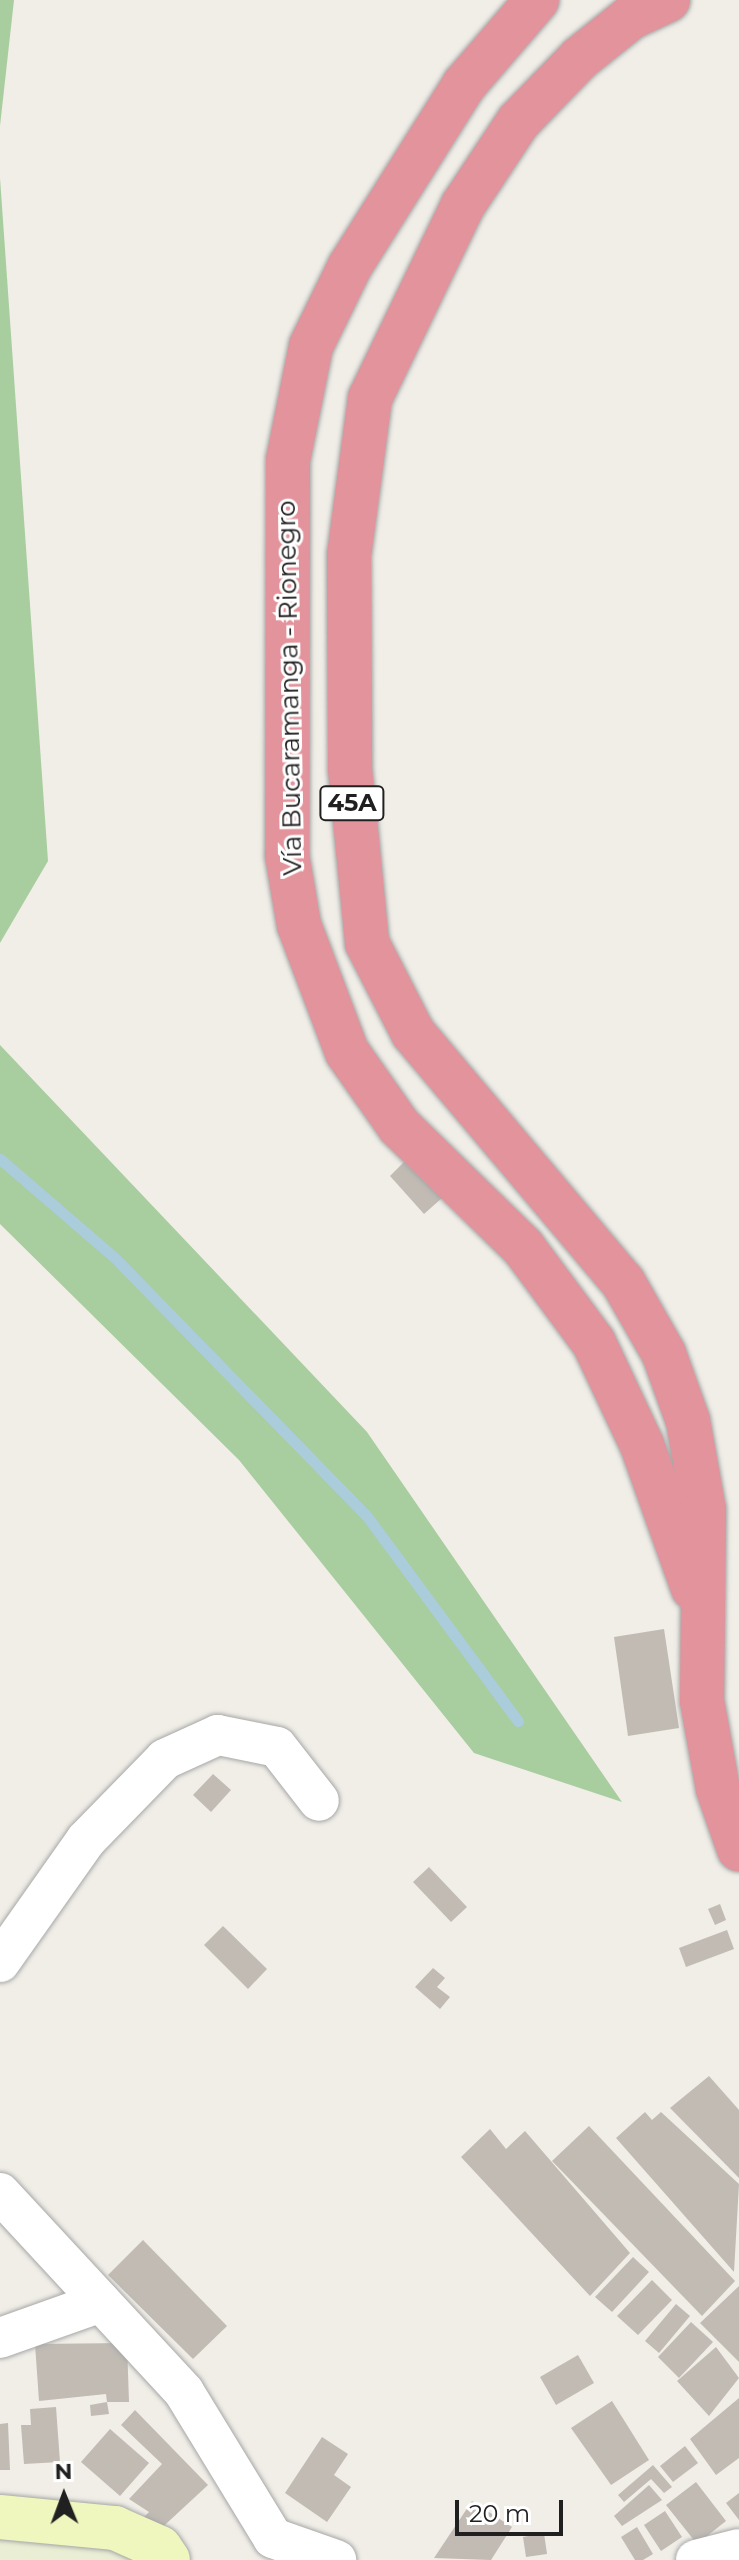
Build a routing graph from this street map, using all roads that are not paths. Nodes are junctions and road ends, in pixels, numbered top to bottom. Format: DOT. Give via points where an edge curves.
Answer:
graph roads {
  1 [pos="537,0"];
  2 [pos="668,0"];
  3 [pos="702,1613"];
  4 [pos="319,1801"];
  5 [pos="739,1849"];
  6 [pos="0,1962"];
  7 [pos="0,2193"];
  8 [pos="101,2302"];
  9 [pos="0,2338"];
  10 [pos="0,2517"];
  11 [pos="739,2549"];
  12 [pos="168,2560"];
  13 [pos="336,2560"];
  14 [pos="696,2560"];
  1 -- 3 [label="highway, Vía Bucaramanga - Rionegro / 45A" via="464,85 350,266 311,346 288,460 287,855 299,925 347,1052 399,1126 523,1247 594,1343 642,1445"];
  2 -- 3 [label="highway, Vía Bucaramanga - Rionegro / 45A" via="630,18 580,58 518,122 463,205 398,332 370,398 357,466 346,681 367,943 413,1033 623,1282 664,1354 688,1421 704,1510"];
  3 -- 5 [label="highway, Vía Bucaramanga - Rionegro / 45A" via="702,1701 718,1789"];
  4 -- 6 [label="street" via="277,1747 218,1735 165,1759 86,1840"];
  7 -- 8 [label="street"];
  8 -- 9 [label="street"];
  8 -- 13 [label="street" via="184,2392 273,2538"];
  10 -- 12 [label="street" via="115,2528 160,2548"];
  11 -- 14 [label="street"];
}
